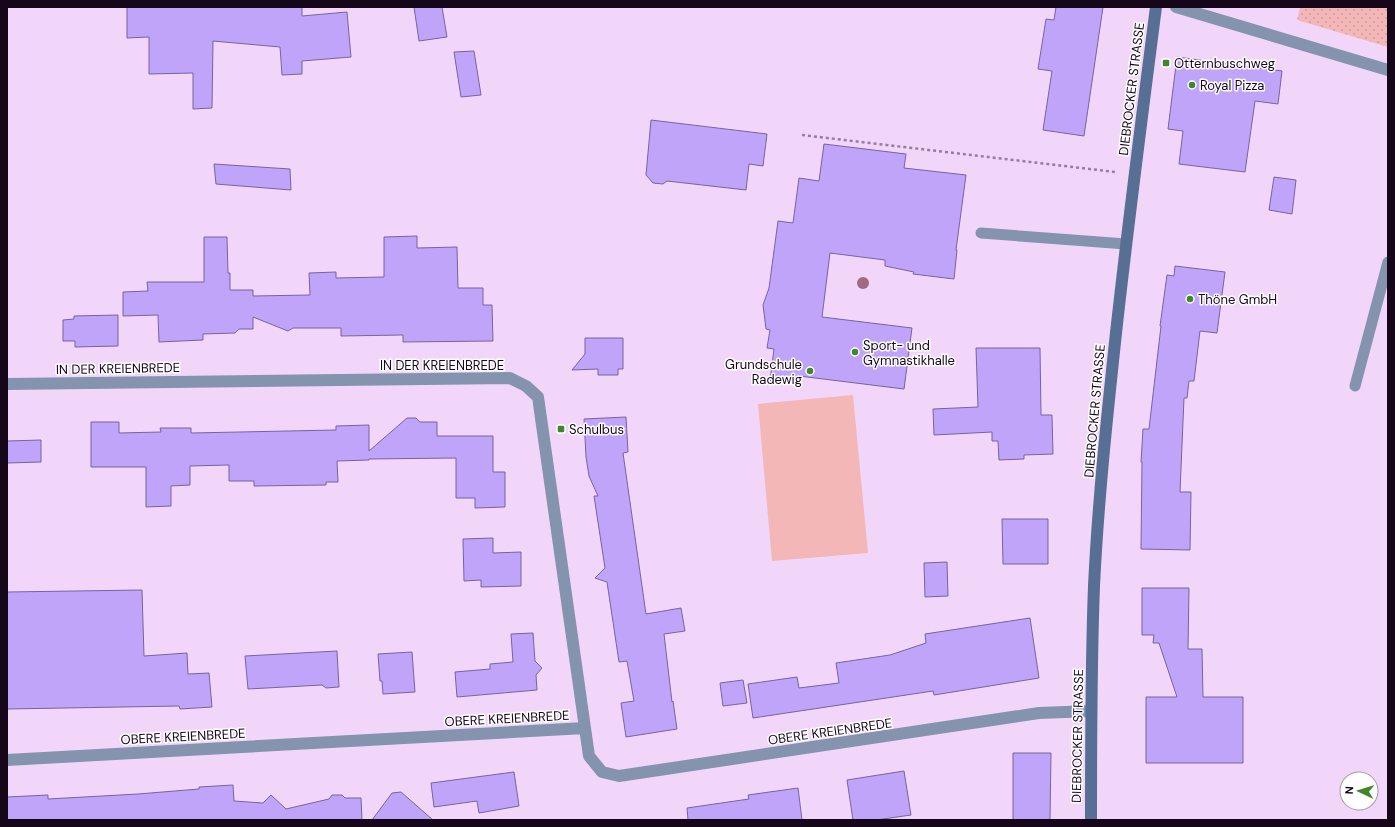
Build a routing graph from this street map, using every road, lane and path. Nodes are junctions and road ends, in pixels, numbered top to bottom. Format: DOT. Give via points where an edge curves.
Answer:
graph roads {
  1 [pos="1156,7"];
  2 [pos="1176,7"];
  3 [pos="1388,70"];
  4 [pos="802,135"];
  5 [pos="1110,171"];
  6 [pos="981,234"];
  7 [pos="1126,244"];
  8 [pos="1388,262"];
  9 [pos="7,384"];
  10 [pos="1355,386"];
  11 [pos="1091,711"];
  12 [pos="585,728"];
  13 [pos="7,760"];
  14 [pos="1090,820"];
  1 -- 7 [label="main road, DIEBROCKER STRASSE"];
  2 -- 3 [label="street"];
  4 -- 5 [label="path"];
  6 -- 7 [label="lane"];
  7 -- 11 [label="main road, DIEBROCKER STRASSE" via="1107,417 1097,540"];
  8 -- 10 [label="lane"];
  9 -- 12 [label="street, IN DER KREIENBREDE" via="510,378 526,386 538,398"];
  11 -- 12 [label="street, OBERE KREIENBREDE" via="1039,714 619,776 602,772 589,756"];
  11 -- 14 [label="main road, DIEBROCKER STRASSE"];
  12 -- 13 [label="street, OBERE KREIENBREDE"];
}
